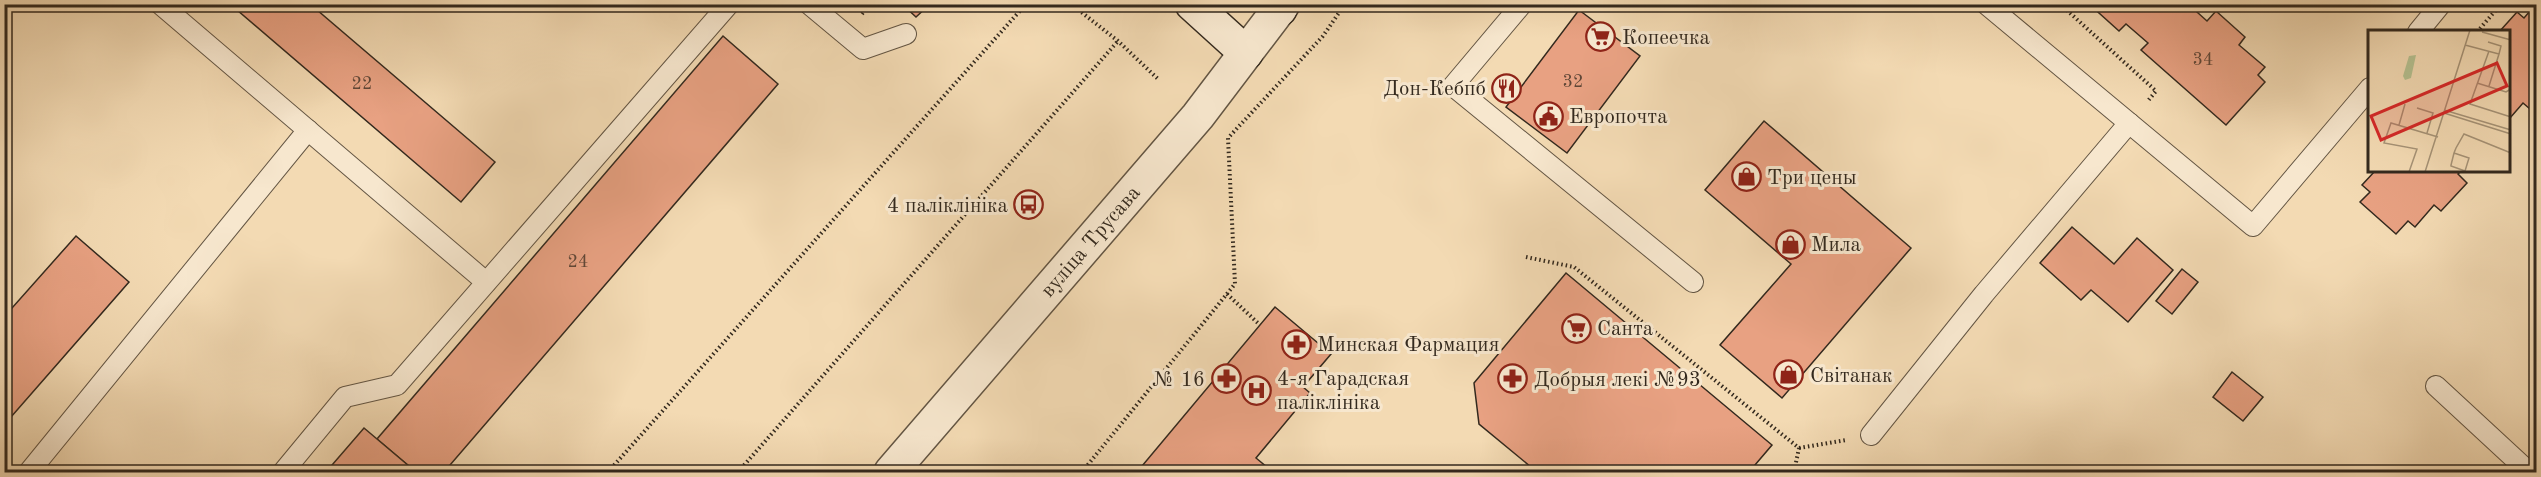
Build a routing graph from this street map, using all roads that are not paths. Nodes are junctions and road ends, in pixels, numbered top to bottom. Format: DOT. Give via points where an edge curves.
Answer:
graph roads {
  1 [pos="160,4"];
  2 [pos="729,4"];
  3 [pos="809,4"];
  4 [pos="1192,4"];
  5 [pos="1522,4"];
  6 [pos="1986,4"];
  7 [pos="2441,4"];
  8 [pos="1280,6"];
  9 [pos="2420,30"];
  10 [pos="906,34"];
  11 [pos="1246,53"];
  12 [pos="2368,90"];
  13 [pos="2129,123"];
  14 [pos="308,130"];
  15 [pos="486,282"];
  16 [pos="1693,282"];
  17 [pos="2436,386"];
  18 [pos="1871,435"];
  19 [pos="29,472"];
  20 [pos="283,472"];
  21 [pos="891,472"];
  22 [pos="2529,472"];
  1 -- 14 [label="lane"];
  2 -- 15 [label="lane"];
  3 -- 10 [label="lane" via="863,49"];
  4 -- 11 [label="street"];
  5 -- 16 [label="lane" via="1453,86"];
  6 -- 13 [label="lane"];
  7 -- 9 [label="lane"];
  8 -- 11 [label="street, вуліца Трусава"];
  11 -- 21 [label="street, вуліца Трусава" via="1197,116"];
  12 -- 13 [label="lane" via="2253,226"];
  13 -- 18 [label="lane"];
  14 -- 15 [label="lane"];
  14 -- 19 [label="lane"];
  15 -- 20 [label="lane" via="398,385 345,397"];
  17 -- 22 [label="lane"];
}
